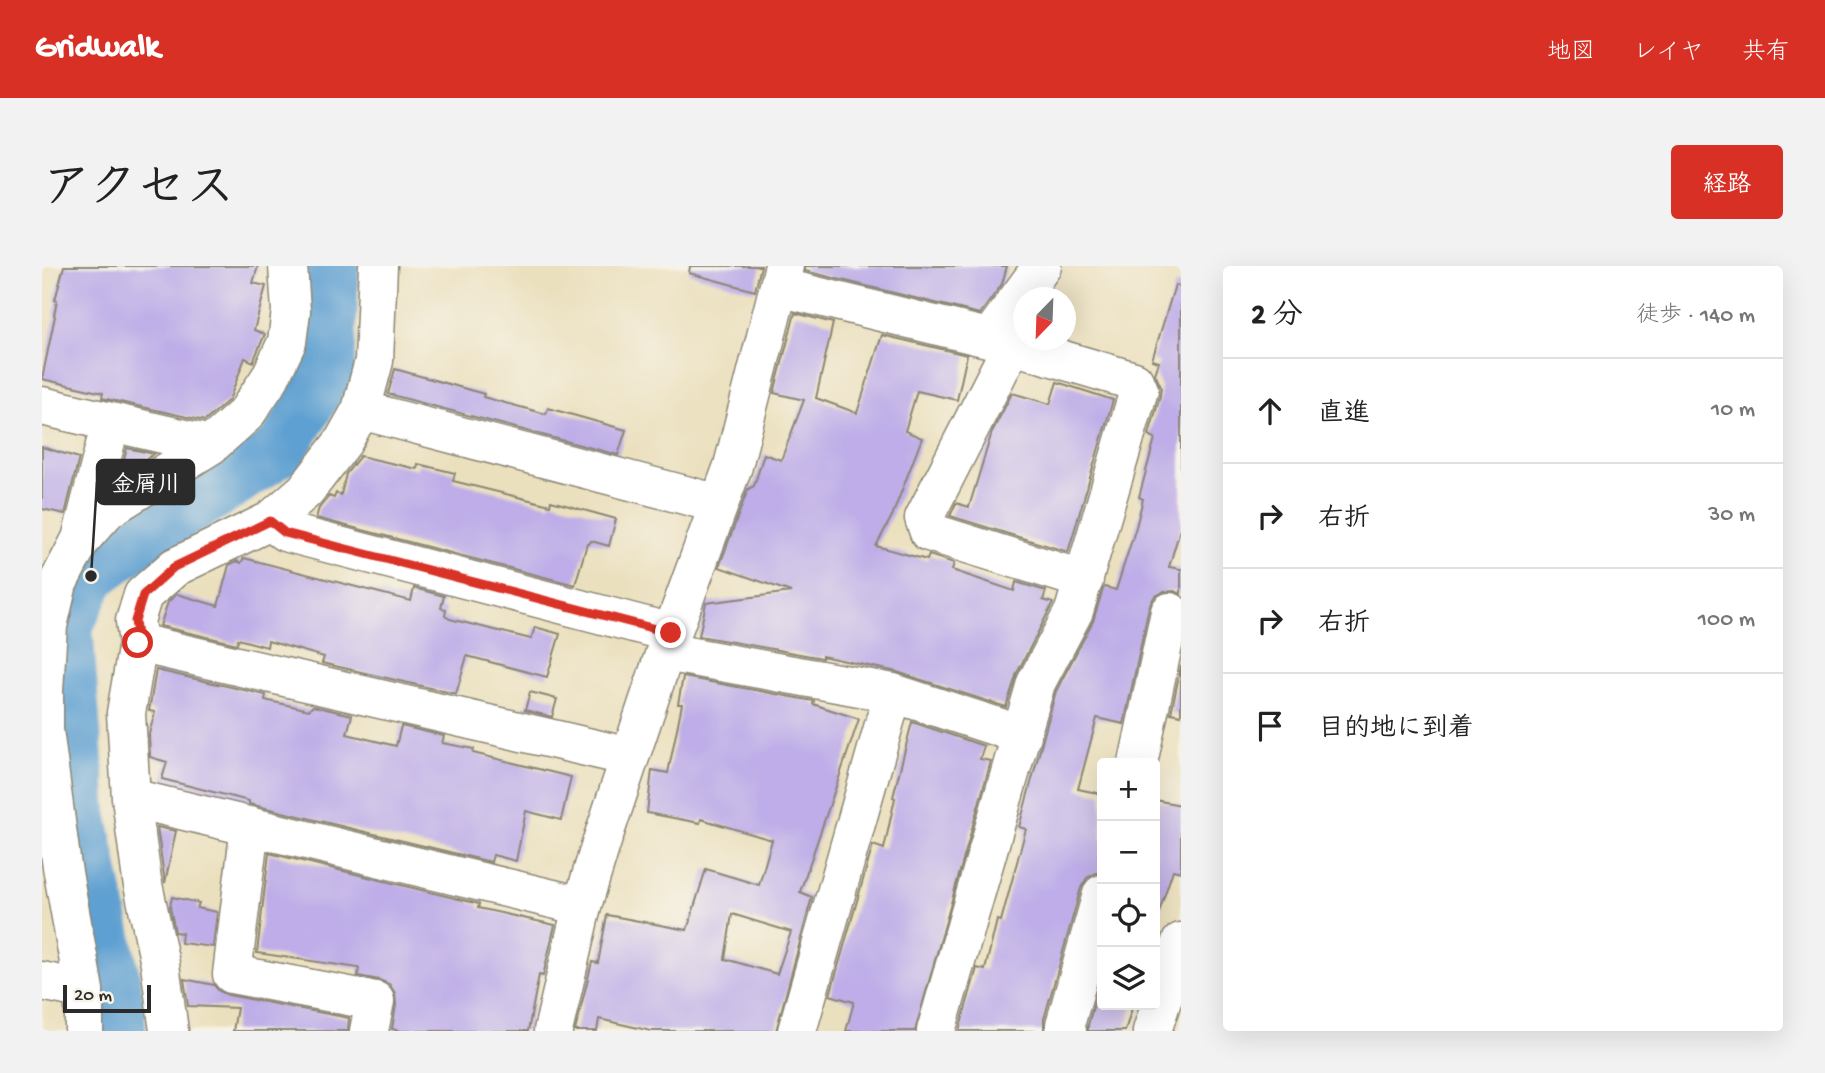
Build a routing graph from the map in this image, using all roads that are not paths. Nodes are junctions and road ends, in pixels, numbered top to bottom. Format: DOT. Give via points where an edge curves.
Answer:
graph roads {
  1 [pos="288,266"];
  2 [pos="378,266"];
  3 [pos="1042,266"];
  4 [pos="781,277"];
  5 [pos="1002,342"];
  6 [pos="42,406"];
  7 [pos="361,410"];
  8 [pos="111,422"];
  9 [pos="211,445"];
  10 [pos="719,504"];
  11 [pos="270,521"];
  12 [pos="81,539"];
  13 [pos="1084,580"];
  14 [pos="50,582"];
  15 [pos="1170,612"];
  16 [pos="138,643"];
  17 [pos="668,643"];
  18 [pos="893,693"];
  19 [pos="43,729"];
  20 [pos="1022,735"];
  21 [pos="630,757"];
  22 [pos="1139,758"];
  23 [pos="131,798"];
  24 [pos="250,827"];
  25 [pos="582,906"];
  26 [pos="1097,912"];
  27 [pos="1181,942"];
  28 [pos="42,981"];
  29 [pos="84,990"];
  30 [pos="556,1030"];
  31 [pos="84,1031"];
  32 [pos="169,1031"];
  33 [pos="369,1031"];
  34 [pos="797,1031"];
  35 [pos="936,1031"];
  36 [pos="1067,1031"];
  37 [pos="1152,1031"];
  1 -- 9 [label="street" via="287,342 246,414"];
  2 -- 7 [label="street" via="374,361"];
  3 -- 5 [label="street" via="997,328"];
  4 -- 5 [label="street"];
  4 -- 10 [label="street"];
  5 -- 13 [label="street" via="1134,381 1139,390"];
  5 -- 13 [label="street" via="925,518 929,533"];
  6 -- 8 [label="street"];
  7 -- 10 [label="street"];
  7 -- 11 [label="street" via="306,490"];
  8 -- 9 [label="street"];
  8 -- 12 [label="street"];
  9 -- 12 [label="street" via="108,509"];
  10 -- 17 [label="street"];
  11 -- 16 [label="street" via="174,567 143,595 135,621"];
  11 -- 17 [label="street" via="285,533"];
  12 -- 14 [label="street"];
  13 -- 20 [label="street" via="1074,611 1036,682"];
  14 -- 19 [label="street"];
  15 -- 22 [label="street"];
  16 -- 21 [label="street"];
  16 -- 23 [label="street" via="126,713"];
  17 -- 18 [label="street"];
  17 -- 21 [label="street"];
  18 -- 20 [label="street"];
  18 -- 34 [label="street"];
  19 -- 29 [label="street"];
  20 -- 35 [label="street"];
  21 -- 25 [label="street"];
  23 -- 24 [label="street"];
  23 -- 32 [label="street"];
  24 -- 25 [label="street"];
  24 -- 33 [label="street" via="232,974 375,1001"];
  25 -- 30 [label="street"];
  26 -- 36 [label="street"];
  27 -- 37 [label="street"];
  28 -- 29 [label="street"];
  29 -- 31 [label="street"];
}
